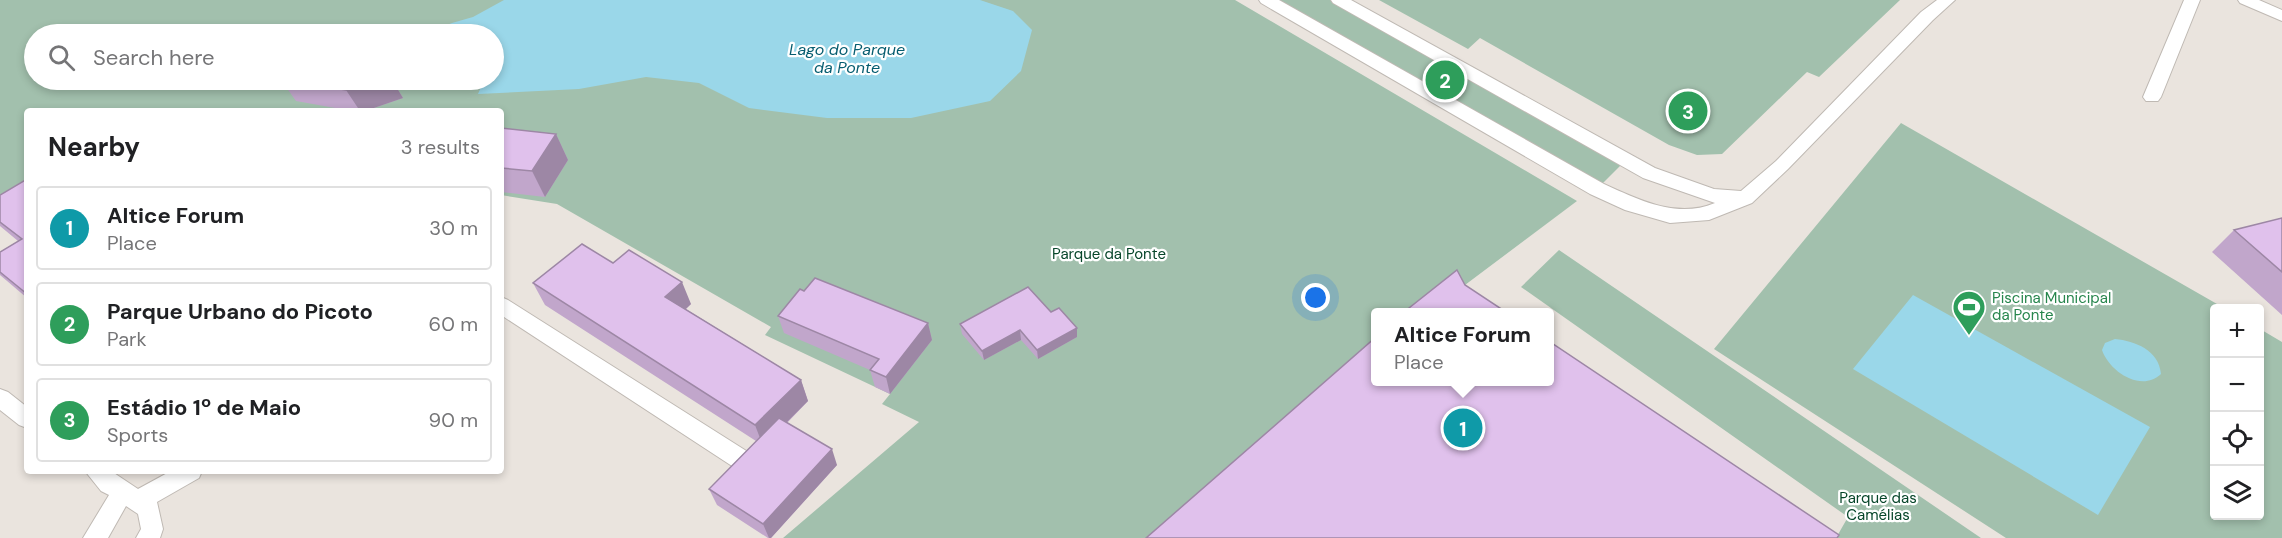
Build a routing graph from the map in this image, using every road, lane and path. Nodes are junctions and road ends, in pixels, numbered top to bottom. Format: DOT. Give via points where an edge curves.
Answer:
graph roads {
  1 [pos="1267,0"];
  2 [pos="1339,0"];
  3 [pos="1947,0"];
  4 [pos="2192,0"];
  5 [pos="2246,0"];
  6 [pos="2282,16"];
  7 [pos="2152,97"];
  8 [pos="1745,198"];
  9 [pos="504,307"];
  10 [pos="0,398"];
  11 [pos="24,417"];
  12 [pos="740,459"];
  13 [pos="99,474"];
  14 [pos="184,474"];
  15 [pos="130,496"];
  16 [pos="95,538"];
  17 [pos="148,538"];
  1 -- 8 [label="lane" via="1524,149 1632,205 1670,216 1709,213"];
  2 -- 8 [label="lane" via="1649,173 1713,196"];
  3 -- 8 [label="lane"];
  4 -- 7 [label="lane"];
  5 -- 6 [label="lane"];
  9 -- 12 [label="lane"];
  10 -- 11 [label="lane"];
  13 -- 15 [label="lane"];
  14 -- 15 [label="lane"];
  15 -- 16 [label="lane"];
  15 -- 17 [label="lane" via="148,508 152,529"];
}
